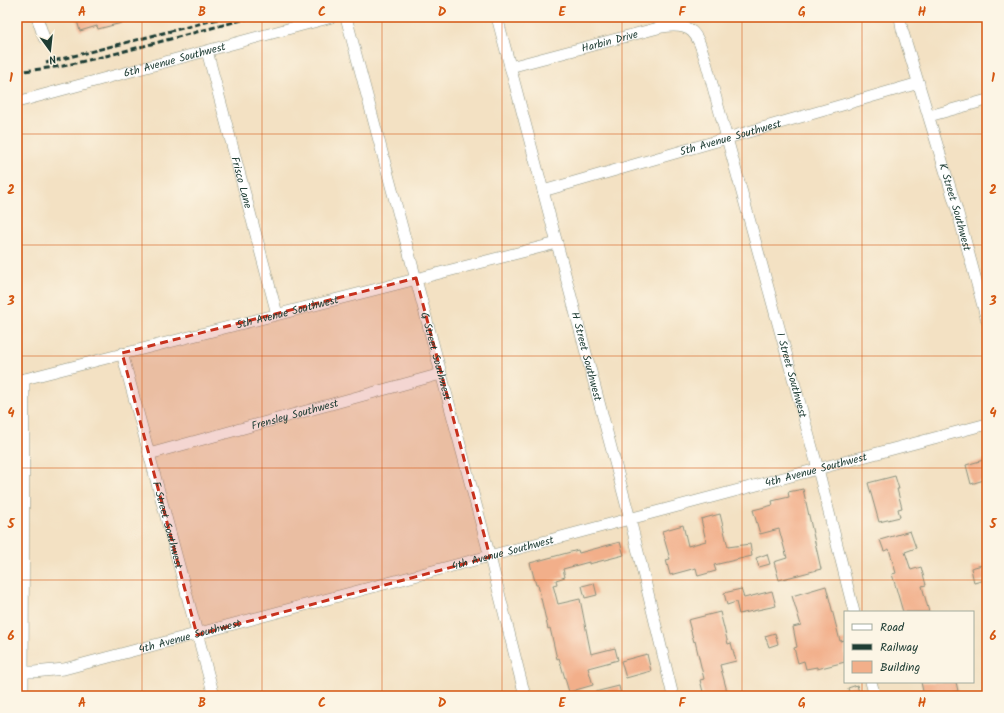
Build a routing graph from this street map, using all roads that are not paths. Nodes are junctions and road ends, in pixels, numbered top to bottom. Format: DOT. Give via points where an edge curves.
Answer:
graph roads {
  1 [pos="37,17"];
  2 [pos="332,17"];
  3 [pos="346,17"];
  4 [pos="497,17"];
  5 [pos="900,17"];
  6 [pos="44,38"];
  7 [pos="207,51"];
  8 [pos="510,67"];
  9 [pos="919,83"];
  10 [pos="987,100"];
  11 [pos="17,102"];
  12 [pos="928,116"];
  13 [pos="727,138"];
  14 [pos="543,191"];
  15 [pos="556,243"];
  16 [pos="416,278"];
  17 [pos="277,314"];
  18 [pos="987,322"];
  19 [pos="122,353"];
  20 [pos="441,374"];
  21 [pos="20,380"];
  22 [pos="987,424"];
  23 [pos="149,454"];
  24 [pos="818,469"];
  25 [pos="630,519"];
  26 [pos="490,556"];
  27 [pos="854,611"];
  28 [pos="197,635"];
  29 [pos="20,672"];
  30 [pos="872,683"];
  31 [pos="23,696"];
  32 [pos="214,696"];
  33 [pos="525,696"];
  34 [pos="673,696"];
  35 [pos="875,696"];
  1 -- 6 [label="street"];
  2 -- 7 [label="street, 6th Avenue Southwest"];
  3 -- 16 [label="street, G Street Southwest"];
  4 -- 8 [label="street, H Street Southwest"];
  5 -- 9 [label="street"];
  7 -- 11 [label="street, 6th Avenue Southwest"];
  7 -- 17 [label="street, Frisco Lane"];
  8 -- 13 [label="street, Harbin Drive" via="662,27 683,26 698,37"];
  8 -- 14 [label="street, H Street Southwest"];
  9 -- 12 [label="street, K Street Southwest"];
  9 -- 13 [label="street, 5th Avenue Southwest"];
  10 -- 12 [label="street"];
  12 -- 18 [label="street, K Street Southwest"];
  13 -- 14 [label="street, 5th Avenue Southwest"];
  13 -- 24 [label="street, I Street Southwest"];
  14 -- 15 [label="street, H Street Southwest"];
  15 -- 16 [label="street, 5th Avenue Southwest"];
  15 -- 25 [label="street, H Street Southwest"];
  16 -- 17 [label="street, 5th Avenue Southwest"];
  16 -- 20 [label="street, G Street Southwest"];
  17 -- 19 [label="street, 5th Avenue Southwest"];
  19 -- 21 [label="street, 5th Avenue Southwest"];
  19 -- 23 [label="street, F Street Southwest"];
  20 -- 23 [label="street, Frensley Southwest"];
  20 -- 26 [label="street, G Street Southwest"];
  21 -- 29 [label="street"];
  22 -- 24 [label="street, 4th Avenue Southwest"];
  23 -- 28 [label="street, F Street Southwest"];
  24 -- 25 [label="street, 4th Avenue Southwest"];
  24 -- 27 [label="street, I Street Southwest"];
  25 -- 26 [label="street, 4th Avenue Southwest"];
  25 -- 34 [label="street, H Street Southwest"];
  26 -- 28 [label="street, 4th Avenue Southwest"];
  26 -- 33 [label="street, G Street Southwest"];
  28 -- 29 [label="street, 4th Avenue Southwest" via="64,669"];
  28 -- 32 [label="street, F Street Southwest"];
  29 -- 31 [label="street"];
  30 -- 35 [label="street"];
}
